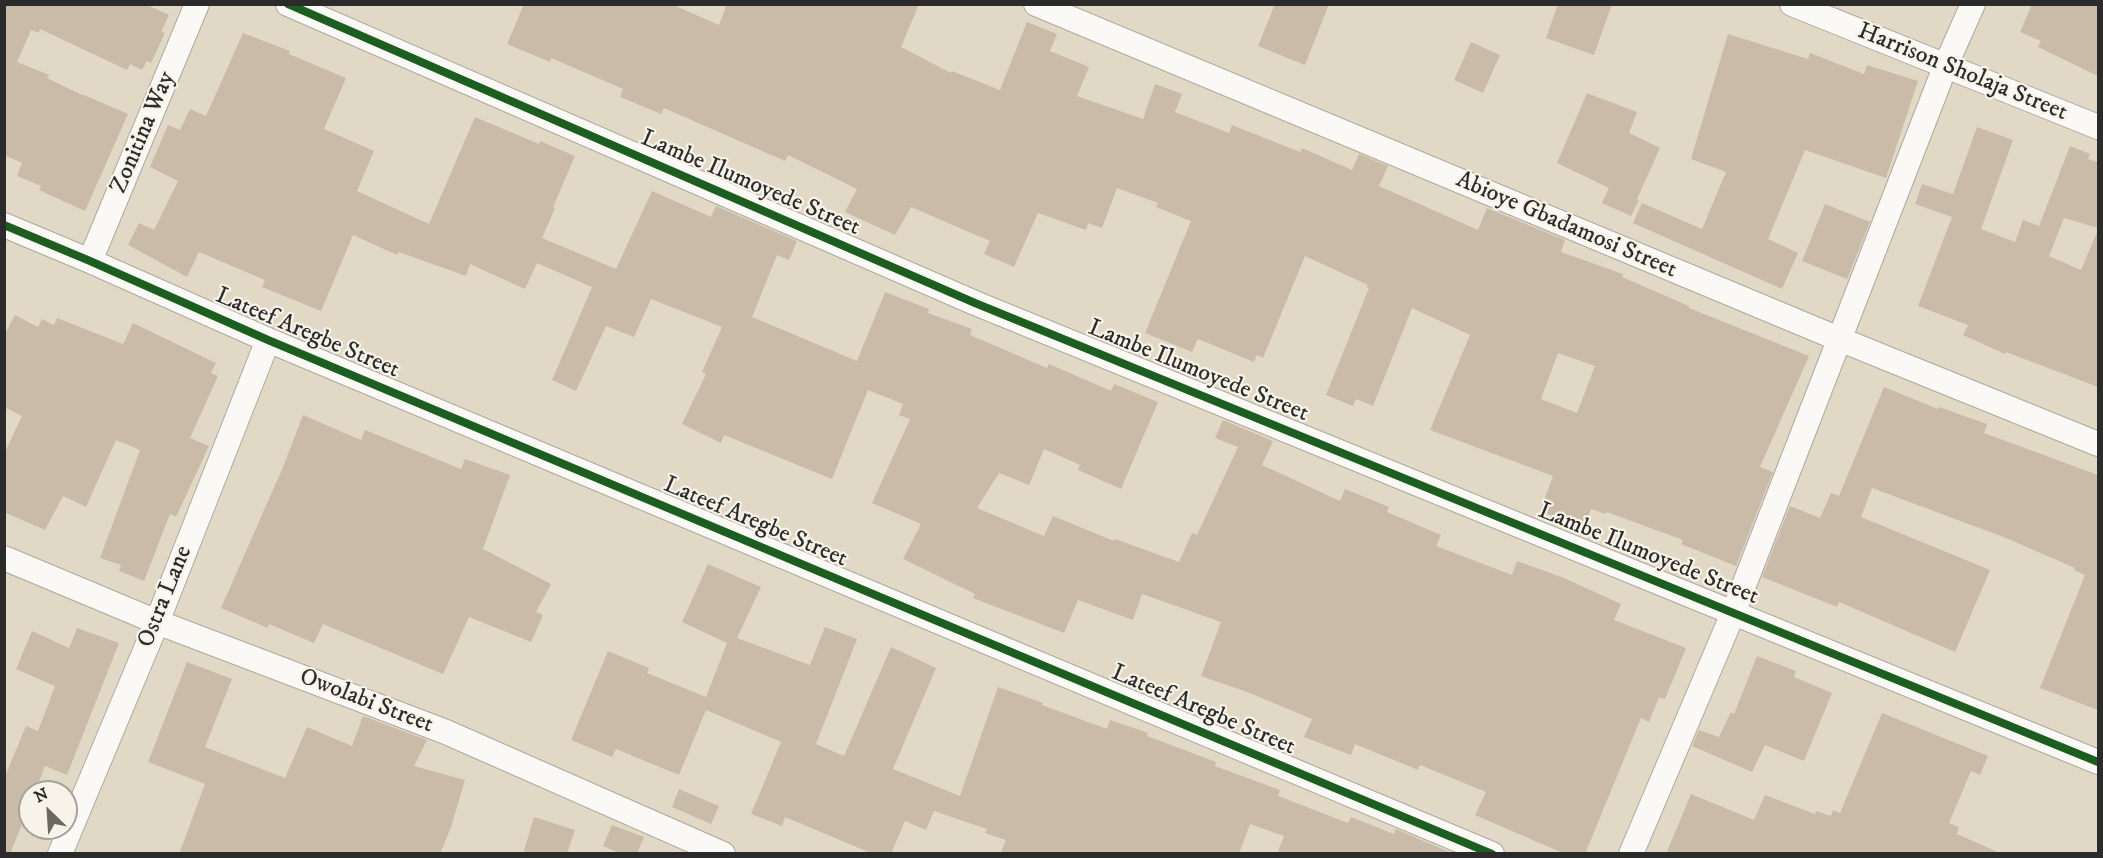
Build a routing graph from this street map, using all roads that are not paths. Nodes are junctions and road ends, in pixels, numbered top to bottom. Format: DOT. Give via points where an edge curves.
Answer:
graph roads {
  1 [pos="197,4"];
  2 [pos="288,4"];
  3 [pos="1036,4"];
  4 [pos="1792,4"];
  5 [pos="1973,4"];
  6 [pos="1945,67"];
  7 [pos="2098,127"];
  8 [pos="4,225"];
  9 [pos="90,261"];
  10 [pos="1839,339"];
  11 [pos="268,340"];
  12 [pos="2098,444"];
  13 [pos="4,558"];
  14 [pos="1734,611"];
  15 [pos="157,622"];
  16 [pos="2098,762"];
  17 [pos="60,854"];
  18 [pos="723,854"];
  19 [pos="1492,854"];
  20 [pos="1630,854"];
  1 -- 9 [label="street, Zonitina Way"];
  2 -- 14 [label="street, Lambe Ilumoyede Street" via="975,303"];
  3 -- 10 [label="street, Abioye Gbadamosi Street"];
  4 -- 6 [label="street, Harrison Sholaja Street"];
  5 -- 6 [label="street"];
  6 -- 7 [label="street, Harrison Sholaja Street"];
  6 -- 10 [label="street"];
  8 -- 9 [label="street, Lateef Aregbe Street"];
  9 -- 11 [label="street, Lateef Aregbe Street"];
  10 -- 12 [label="street, Abioye Gbadamosi Street"];
  10 -- 14 [label="street"];
  11 -- 15 [label="street, Ostra Lane"];
  11 -- 19 [label="street, Lateef Aregbe Street"];
  13 -- 15 [label="street, Owolabi Street"];
  14 -- 16 [label="street, Lambe Ilumoyede Street"];
  14 -- 20 [label="street"];
  15 -- 17 [label="street, Ostra Lane"];
  15 -- 18 [label="street, Owolabi Street" via="446,732"];
}
